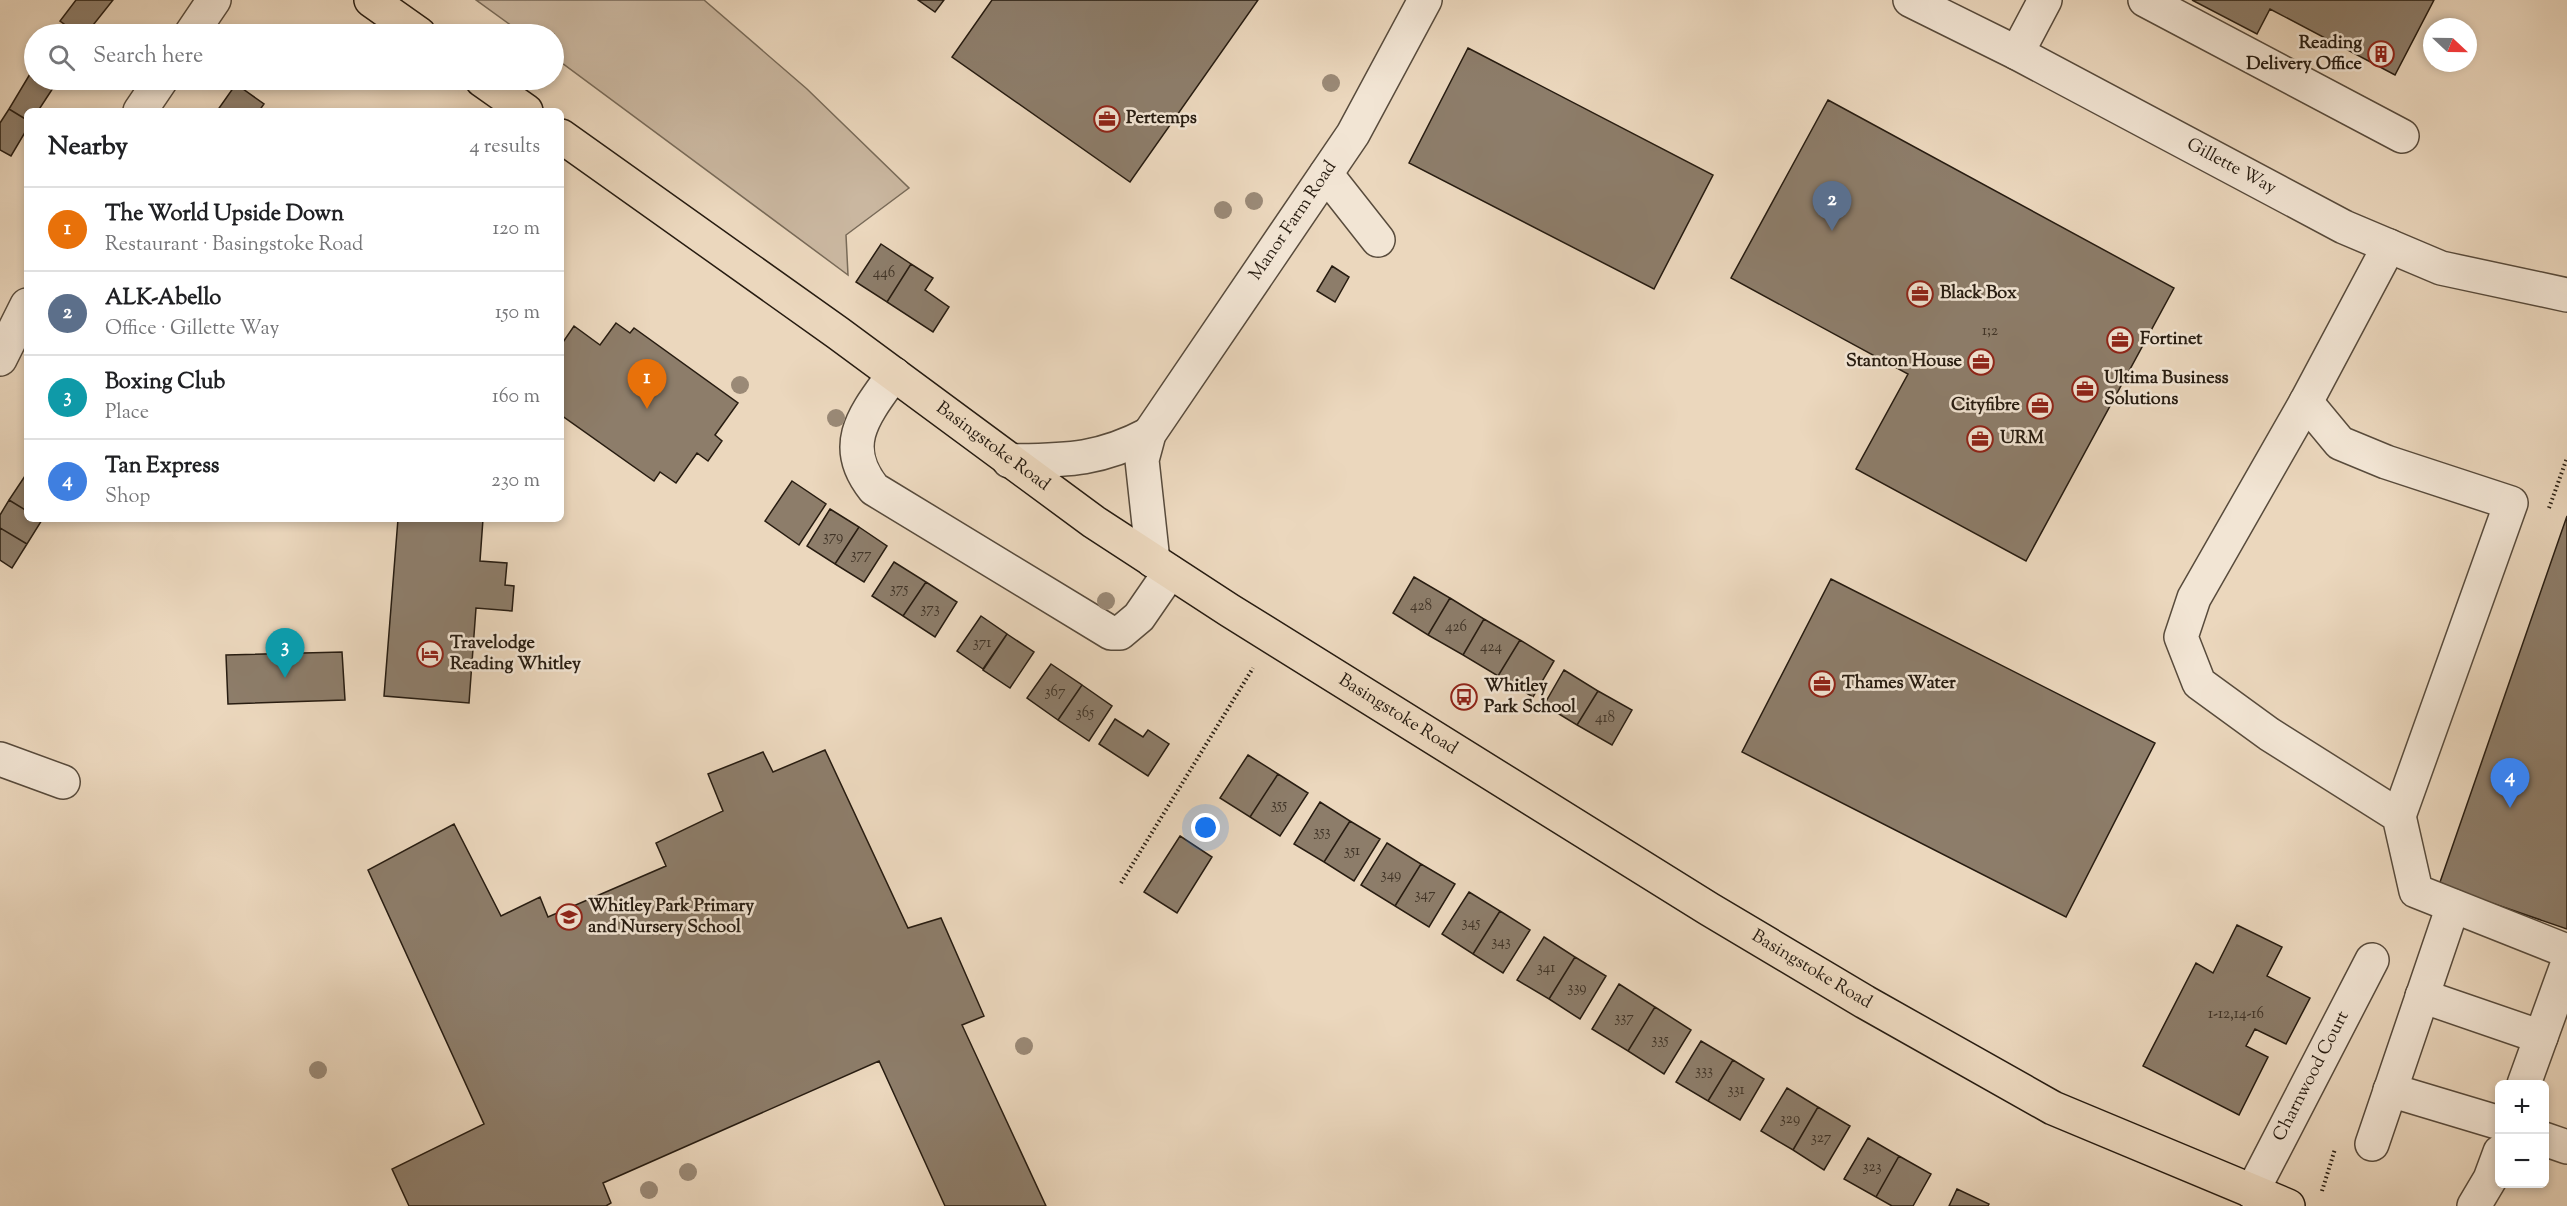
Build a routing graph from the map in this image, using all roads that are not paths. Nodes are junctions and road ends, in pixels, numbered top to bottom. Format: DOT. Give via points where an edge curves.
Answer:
graph roads {
  1 [pos="214,0"];
  2 [pos="371,0"];
  3 [pos="1425,0"];
  4 [pos="1910,0"];
  5 [pos="2045,0"];
  6 [pos="2145,0"];
  7 [pos="198,24"];
  8 [pos="405,24"];
  9 [pos="2017,53"];
  10 [pos="154,90"];
  11 [pos="496,90"];
  12 [pos="142,108"];
  13 [pos="522,108"];
  14 [pos="2402,136"];
  15 [pos="564,138"];
  16 [pos="1326,174"];
  17 [pos="1378,240"];
  18 [pos="2389,246"];
  19 [pos="2567,295"];
  20 [pos="24,311"];
  21 [pos="0,359"];
  22 [pos="894,374"];
  23 [pos="2306,402"];
  24 [pos="1149,434"];
  25 [pos="1009,461"];
  26 [pos="1161,566"];
  27 [pos="0,759"];
  28 [pos="63,782"];
  29 [pos="2399,816"];
  30 [pos="2453,906"];
  31 [pos="2567,951"];
  32 [pos="2372,960"];
  33 [pos="2567,965"];
  34 [pos="2422,996"];
  35 [pos="2541,1037"];
  36 [pos="2525,1080"];
  37 [pos="2390,1090"];
  38 [pos="2495,1122"];
  39 [pos="2549,1141"];
  40 [pos="2372,1143"];
  41 [pos="2567,1147"];
  42 [pos="2495,1164"];
  43 [pos="2252,1192"];
  44 [pos="2288,1206"];
  45 [pos="2474,1206"];
  1 -- 7 [label="street"];
  2 -- 8 [label="main road"];
  3 -- 16 [label="street, Manor Farm Road" via="1353,134"];
  4 -- 9 [label="street, Gillette Way"];
  5 -- 9 [label="street"];
  6 -- 14 [label="street"];
  9 -- 18 [label="street, Gillette Way" via="2344,227"];
  10 -- 12 [label="street"];
  11 -- 13 [label="main road"];
  15 -- 22 [label="main road, Basingstoke Road"];
  16 -- 17 [label="street"];
  16 -- 24 [label="street, Manor Farm Road"];
  18 -- 19 [label="street, Gillette Way" via="2441,268"];
  18 -- 23 [label="street"];
  20 -- 21 [label="street"];
  22 -- 25 [label="main road, Basingstoke Road"];
  22 -- 26 [label="street" via="859,427 858,464 873,489 1111,633 1120,633 1134,622"];
  23 -- 29 [label="street" via="2193,598 2181,637 2199,682 2268,734"];
  23 -- 29 [label="street" via="2340,443 2511,503"];
  24 -- 25 [label="street, Manor Farm Road" via="1090,458"];
  24 -- 26 [label="street, Manor Farm Road" via="1142,460"];
  25 -- 26 [label="main road, Basingstoke Road"];
  26 -- 43 [label="main road, Basingstoke Road" via="1709,909 1865,1002 2053,1108"];
  27 -- 28 [label="street"];
  29 -- 30 [label="street" via="2416,891"];
  30 -- 31 [label="street"];
  30 -- 34 [label="street"];
  32 -- 43 [label="street, Charnwood Court"];
  33 -- 35 [label="street"];
  34 -- 35 [label="street"];
  34 -- 37 [label="street"];
  35 -- 36 [label="street"];
  37 -- 38 [label="street"];
  37 -- 40 [label="street"];
  39 -- 41 [label="street"];
  42 -- 45 [label="street"];
  43 -- 44 [label="main road, Basingstoke Road"];
}
